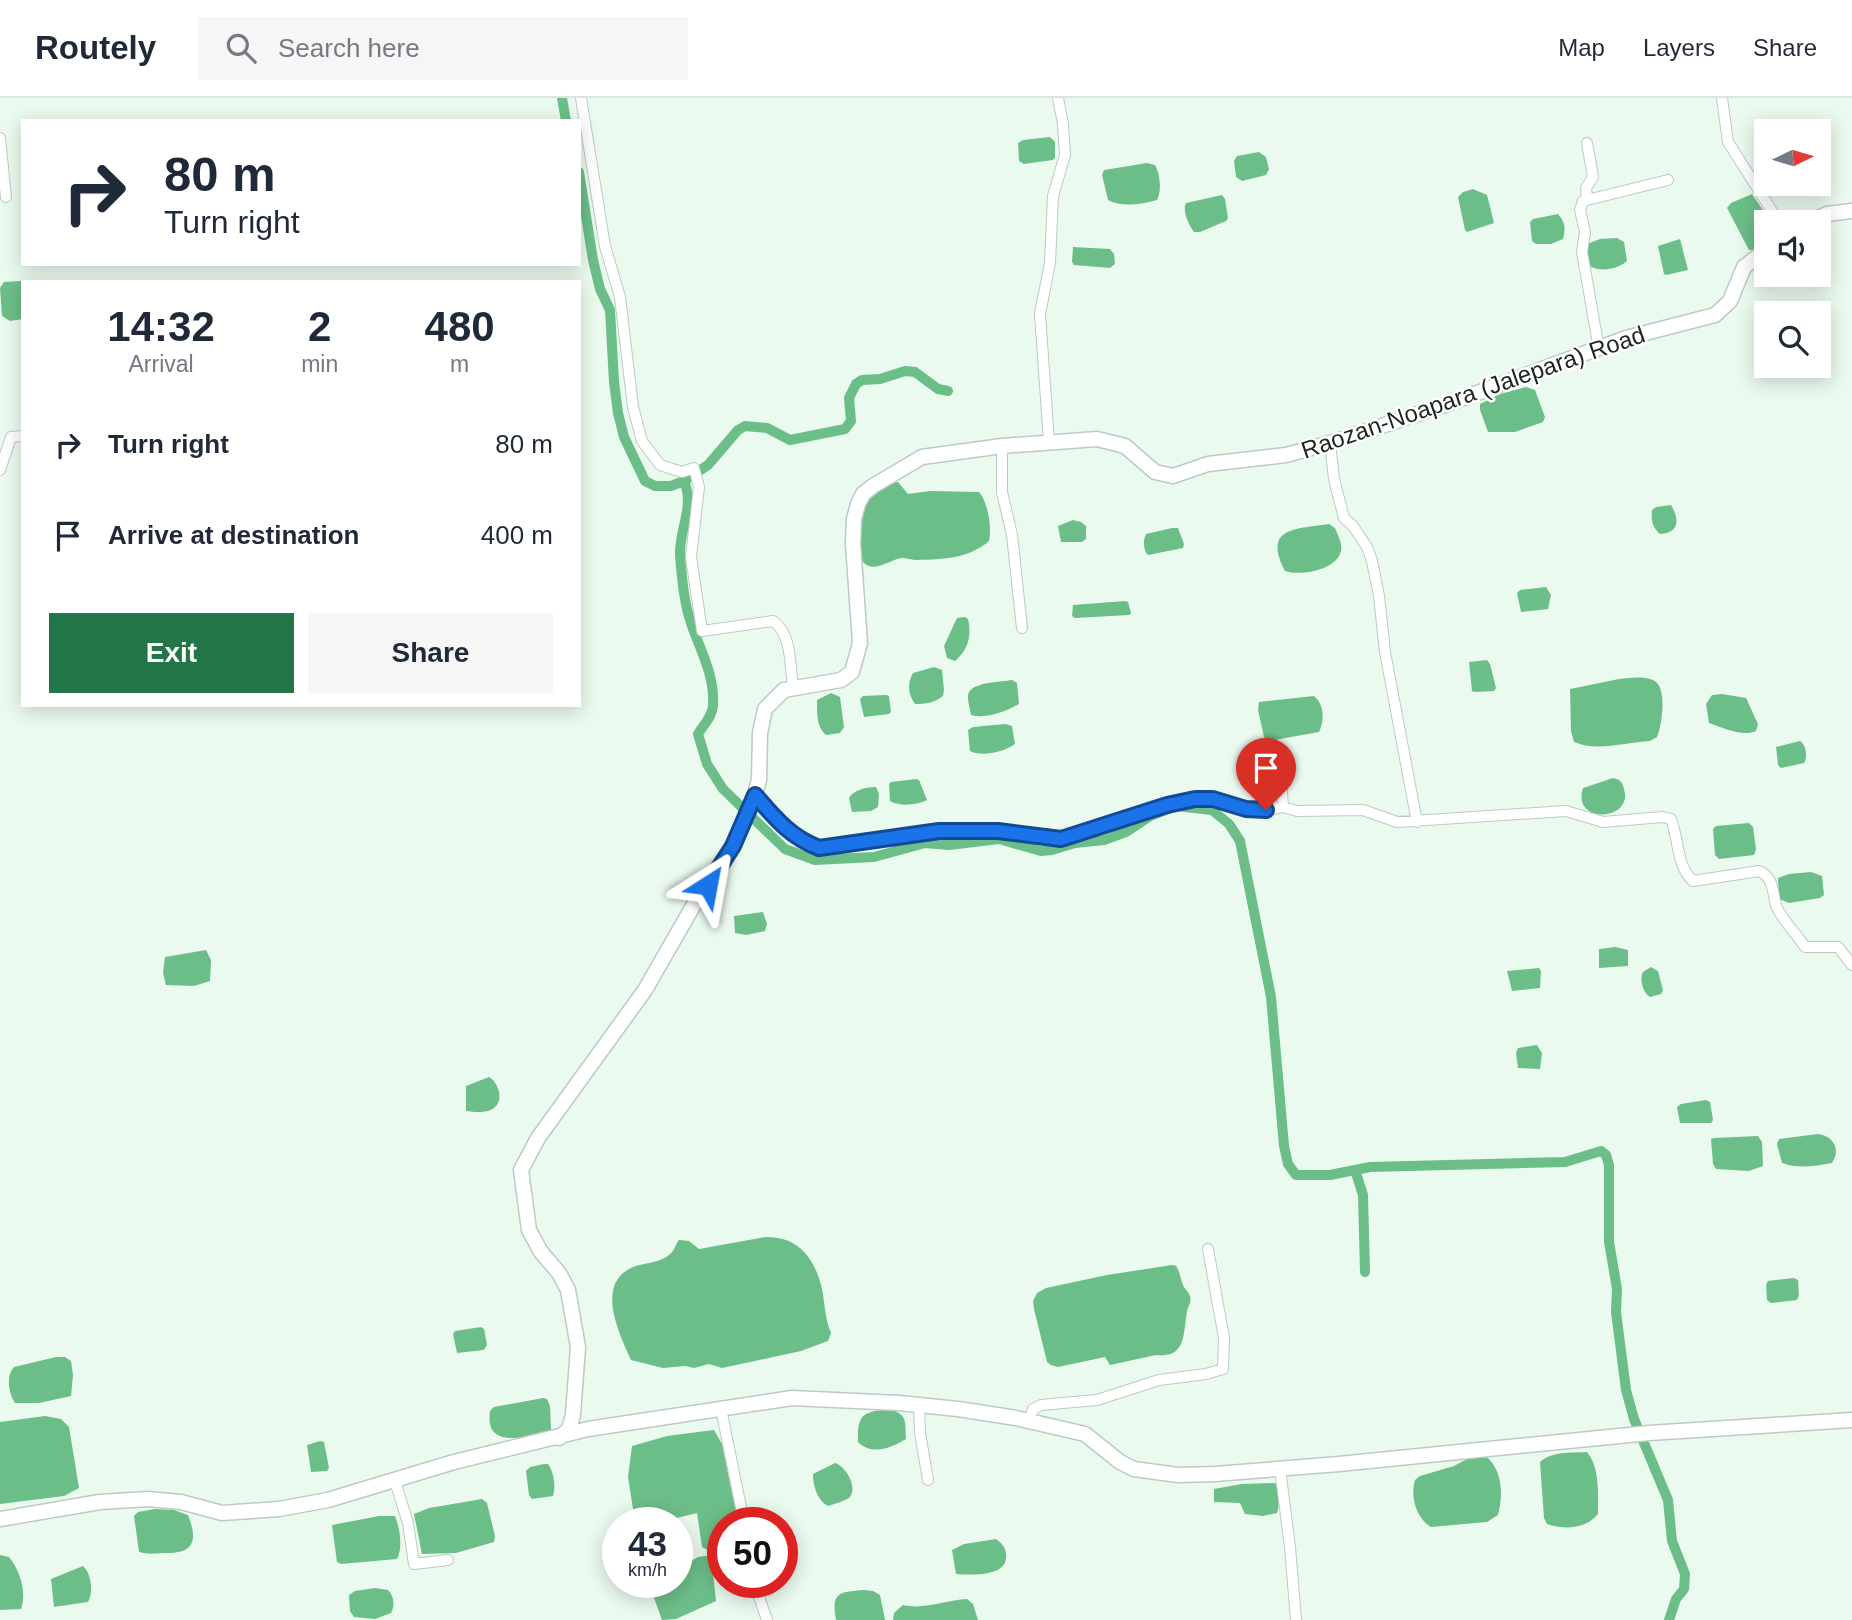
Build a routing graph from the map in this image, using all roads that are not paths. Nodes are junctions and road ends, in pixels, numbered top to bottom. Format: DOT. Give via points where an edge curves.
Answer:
graph roads {
  1 [pos="581,98"];
  2 [pos="1058,98"];
  3 [pos="1722,98"];
  4 [pos="0,138"];
  5 [pos="1587,143"];
  6 [pos="1668,180"];
  7 [pos="6,197"];
  8 [pos="1587,199"];
  9 [pos="1771,210"];
  10 [pos="1852,211"];
  11 [pos="1831,214"];
  12 [pos="1754,259"];
  13 [pos="1599,349"];
  14 [pos="21,436"];
  15 [pos="1049,442"];
  16 [pos="1330,443"];
  17 [pos="1002,446"];
  18 [pos="0,470"];
  19 [pos="1022,628"];
  20 [pos="793,688"];
  21 [pos="1279,750"];
  22 [pos="754,798"];
  23 [pos="1283,807"];
  24 [pos="1417,822"];
  25 [pos="1852,965"];
  26 [pos="1208,1249"];
  27 [pos="919,1405"];
  28 [pos="721,1409"];
  29 [pos="1852,1420"];
  30 [pos="1029,1421"];
  31 [pos="559,1438"];
  32 [pos="1280,1469"];
  33 [pos="928,1480"];
  34 [pos="395,1481"];
  35 [pos="741,1507"];
  36 [pos="0,1519"];
  37 [pos="447,1560"];
  38 [pos="759,1598"];
  39 [pos="767,1620"];
  40 [pos="1296,1620"];
  1 -- 20 [label="street" via="605,246 620,297 633,407 642,441 660,465 682,472 694,468 699,487 691,557 702,631 773,621 786,643"];
  2 -- 15 [label="street" via="1065,155 1053,197 1050,263 1040,314"];
  3 -- 9 [label="street" via="1728,142"];
  4 -- 7 [label="street"];
  5 -- 8 [label="street" via="1593,177 1586,188"];
  6 -- 8 [label="street"];
  8 -- 13 [label="street" via="1580,210 1585,232 1582,252"];
  10 -- 11 [label="main road"];
  12 -- 13 [label="main road, Raozan-Noapara (Jalepara) Road" via="1744,267 1720,313"];
  13 -- 16 [label="main road, Raozan-Noapara (Jalepara) Road"];
  14 -- 18 [label="street" via="11,437"];
  15 -- 16 [label="main road, Raozan-Noapara (Jalepara) Road" via="1097,439 1113,443 1132,451 1155,472 1173,476 1208,464 1286,455"];
  15 -- 17 [label="main road, Raozan-Noapara (Jalepara) Road"];
  16 -- 24 [label="street" via="1344,517 1367,547 1371,561"];
  17 -- 19 [label="street" via="1002,492 1012,535"];
  17 -- 20 [label="main road, Raozan-Noapara (Jalepara) Road" via="922,457 863,494 854,520 853,544 860,643 857,660 852,673 841,680"];
  20 -- 22 [label="main road, Raozan-Noapara (Jalepara) Road" via="784,690 765,709"];
  21 -- 23 [label="street"];
  22 -- 23 [label="street" via="781,825 819,848 939,831 998,831 1061,839 1195,799 1246,809"];
  22 -- 31 [label="main road, Raozan-Noapara (Jalepara) Road" via="724,862 645,989 538,1138 521,1170 529,1230 568,1290 578,1347 573,1415 569,1429"];
  23 -- 24 [label="street" via="1363,810 1397,822"];
  24 -- 25 [label="street" via="1566,811 1604,822 1663,817 1671,820 1686,876 1693,881 1759,870 1770,878 1776,908 1805,947 1838,947"];
  26 -- 30 [label="street" via="1224,1338 1223,1369 1159,1380 1097,1400 1041,1405"];
  27 -- 28 [label="main road" via="800,1397"];
  27 -- 30 [label="main road"];
  27 -- 33 [label="street"];
  28 -- 31 [label="main road" via="588,1429"];
  28 -- 35 [label="street"];
  29 -- 32 [label="main road" via="1649,1433"];
  30 -- 32 [label="main road" via="1085,1434 1120,1462 1142,1471 1205,1474"];
  31 -- 34 [label="main road"];
  32 -- 40 [label="street"];
  34 -- 36 [label="main road" via="279,1509 222,1513 165,1500 124,1500"];
  34 -- 37 [label="street" via="408,1522 414,1564"];
  38 -- 39 [label="street"];
}
